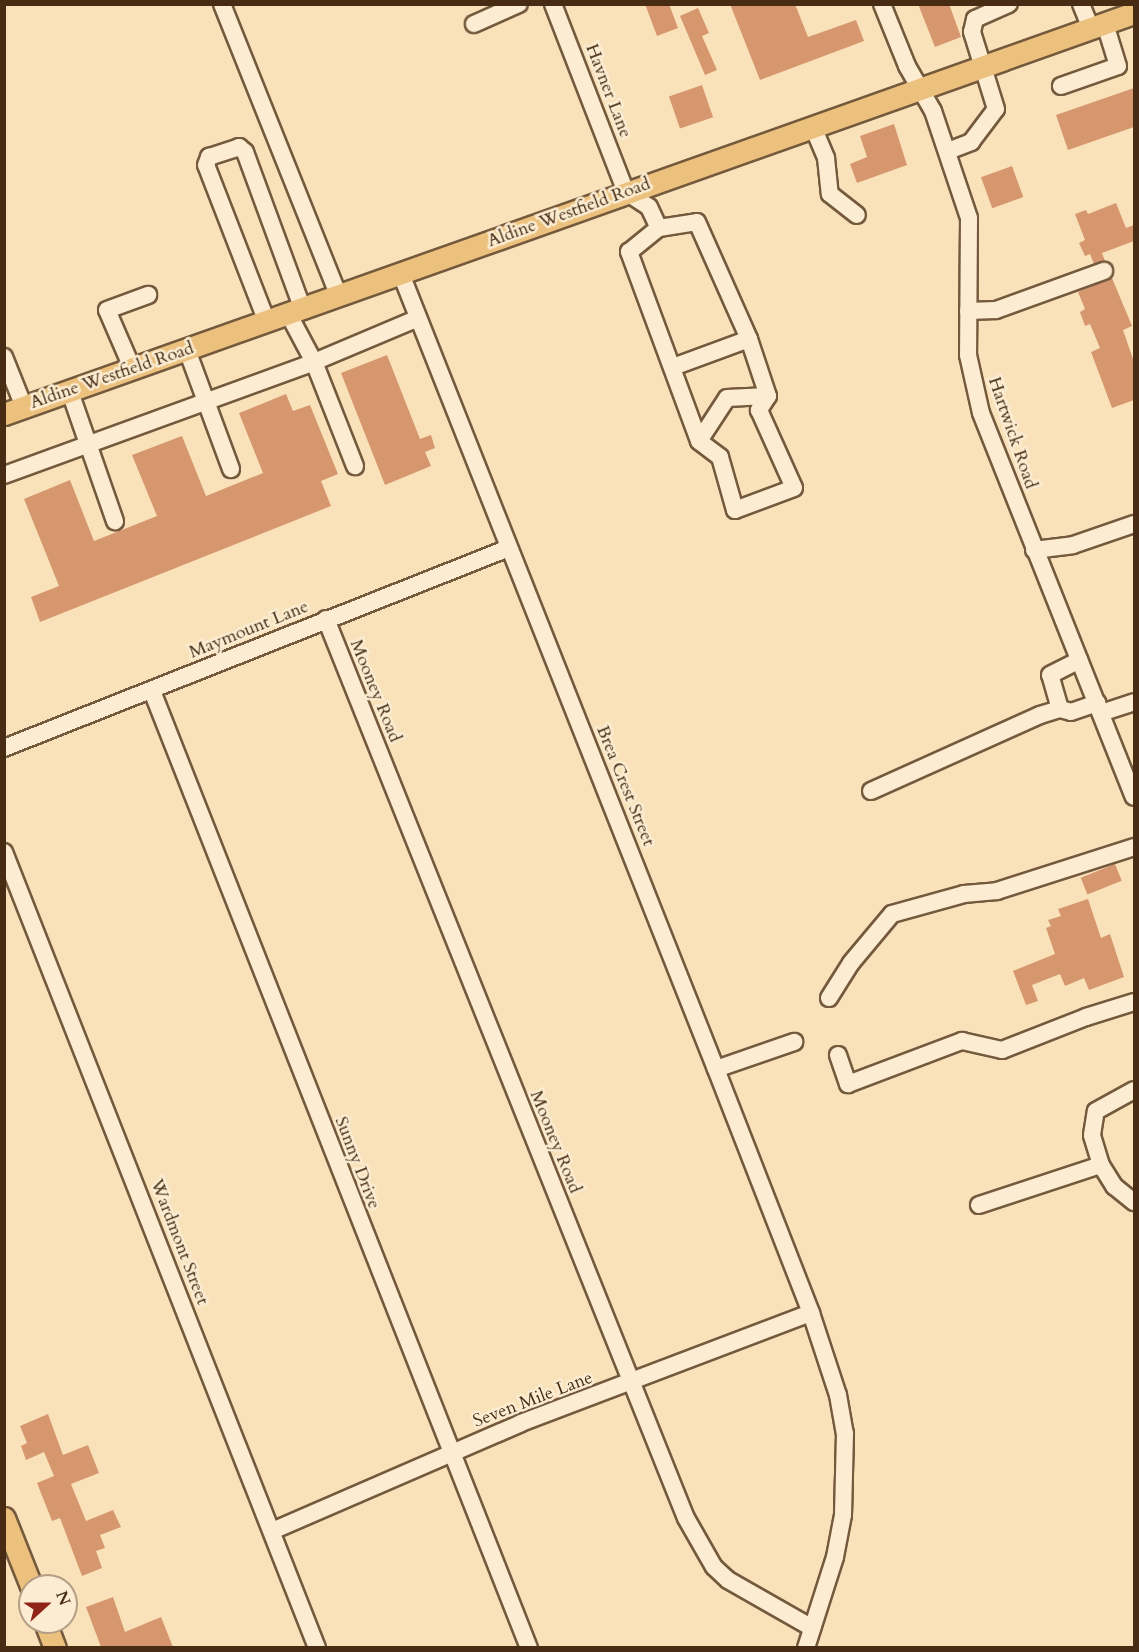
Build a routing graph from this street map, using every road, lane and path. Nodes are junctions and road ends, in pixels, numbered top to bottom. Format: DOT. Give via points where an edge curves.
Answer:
graph roads {
  1 [pos="222,4"];
  2 [pos="519,4"];
  3 [pos="553,4"];
  4 [pos="882,4"];
  5 [pos="1009,4"];
  6 [pos="1081,4"];
  7 [pos="1134,14"];
  8 [pos="474,24"];
  9 [pos="1098,26"];
  10 [pos="982,66"];
  11 [pos="1061,86"];
  12 [pos="920,88"];
  13 [pos="813,127"];
  14 [pos="948,151"];
  15 [pos="626,192"];
  16 [pos="857,215"];
  17 [pos="659,228"];
  18 [pos="1104,271"];
  19 [pos="401,274"];
  20 [pos="148,295"];
  21 [pos="339,297"];
  22 [pos="968,311"];
  23 [pos="296,312"];
  24 [pos="418,318"];
  25 [pos="267,322"];
  26 [pos="749,339"];
  27 [pos="187,350"];
  28 [pos="4,357"];
  29 [pos="314,362"];
  30 [pos="673,367"];
  31 [pos="133,370"];
  32 [pos="70,392"];
  33 [pos="768,396"];
  34 [pos="206,401"];
  35 [pos="14,410"];
  36 [pos="699,441"];
  37 [pos="88,444"];
  38 [pos="355,466"];
  39 [pos="231,469"];
  40 [pos="4,474"];
  41 [pos="115,521"];
  42 [pos="1134,524"];
  43 [pos="509,548"];
  44 [pos="1034,550"];
  45 [pos="326,619"];
  46 [pos="1079,660"];
  47 [pos="152,691"];
  48 [pos="1134,702"];
  49 [pos="1099,708"];
  50 [pos="1060,709"];
  51 [pos="4,748"];
  52 [pos="871,791"];
  53 [pos="1134,797"];
  54 [pos="1134,847"];
  55 [pos="4,852"];
  56 [pos="829,998"];
  57 [pos="1134,1002"];
  58 [pos="794,1042"];
  59 [pos="838,1055"];
  60 [pos="716,1069"];
  61 [pos="1134,1090"];
  62 [pos="1101,1165"];
  63 [pos="1134,1202"];
  64 [pos="979,1205"];
  65 [pos="811,1313"];
  66 [pos="630,1383"];
  67 [pos="450,1454"];
  68 [pos="4,1518"];
  69 [pos="272,1531"];
  70 [pos="26,1574"];
  71 [pos="812,1628"];
  72 [pos="317,1647"];
  73 [pos="529,1647"];
  74 [pos="806,1647"];
  1 -- 21 [label="street"];
  2 -- 8 [label="street"];
  3 -- 15 [label="street, Havner Lane"];
  4 -- 12 [label="street, Hartwick Road"];
  5 -- 10 [label="street" via="975,19 972,32"];
  6 -- 9 [label="street"];
  7 -- 9 [label="main road, Aldine Westfield Road"];
  9 -- 10 [label="main road, Aldine Westfield Road"];
  9 -- 11 [label="street" via="1118,66"];
  10 -- 12 [label="main road, Aldine Westfield Road"];
  10 -- 14 [label="street" via="996,109 971,142"];
  12 -- 13 [label="main road, Aldine Westfield Road"];
  12 -- 14 [label="street, Hartwick Road"];
  13 -- 15 [label="main road, Aldine Westfield Road"];
  13 -- 16 [label="street" via="826,158 830,194"];
  14 -- 22 [label="street, Hartwick Road" via="969,218"];
  15 -- 17 [label="street" via="649,207"];
  15 -- 19 [label="main road, Aldine Westfield Road"];
  17 -- 26 [label="street" via="698,222"];
  17 -- 30 [label="street" via="629,252"];
  18 -- 22 [label="street" via="996,310"];
  19 -- 21 [label="main road, Aldine Westfield Road"];
  19 -- 24 [label="street, Brea Crest Street"];
  20 -- 31 [label="street" via="107,310"];
  21 -- 23 [label="main road, Aldine Westfield Road"];
  22 -- 44 [label="street, Hartwick Road" via="968,355 975,393"];
  23 -- 25 [label="main road, Aldine Westfield Road"];
  23 -- 25 [label="street" via="245,152 238,147 209,157 206,165"];
  23 -- 29 [label="street"];
  24 -- 29 [label="street"];
  24 -- 43 [label="street, Brea Crest Street"];
  25 -- 27 [label="main road, Aldine Westfield Road"];
  26 -- 30 [label="street"];
  26 -- 33 [label="street"];
  27 -- 31 [label="main road, Aldine Westfield Road"];
  27 -- 34 [label="street"];
  28 -- 35 [label="street"];
  29 -- 34 [label="street"];
  29 -- 38 [label="street"];
  30 -- 36 [label="street"];
  31 -- 32 [label="main road, Aldine Westfield Road"];
  32 -- 35 [label="main road, Aldine Westfield Road"];
  32 -- 37 [label="street"];
  33 -- 36 [label="street" via="727,398"];
  33 -- 36 [label="street" via="759,410 794,488 735,510 720,457"];
  34 -- 37 [label="street"];
  34 -- 39 [label="street"];
  37 -- 40 [label="street"];
  37 -- 41 [label="street"];
  42 -- 44 [label="street" via="1073,545"];
  43 -- 45 [label="street, Maymount Lane"];
  43 -- 60 [label="street, Brea Crest Street"];
  44 -- 46 [label="street, Hartwick Road"];
  45 -- 47 [label="street, Maymount Lane"];
  45 -- 66 [label="street, Mooney Road"];
  46 -- 49 [label="street, Hartwick Road"];
  46 -- 50 [label="street" via="1050,675"];
  47 -- 51 [label="street, Maymount Lane"];
  47 -- 67 [label="street, Sunny Drive"];
  48 -- 49 [label="street"];
  49 -- 50 [label="street" via="1071,712"];
  49 -- 53 [label="street, Hartwick Road"];
  50 -- 52 [label="street"];
  54 -- 56 [label="street" via="997,891 964,894 892,914 851,963"];
  55 -- 69 [label="street, Wardmont Street"];
  57 -- 59 [label="street" via="1002,1050 962,1041 848,1084"];
  58 -- 60 [label="street"];
  60 -- 65 [label="street, Brea Crest Street"];
  61 -- 62 [label="street" via="1096,1112 1092,1135"];
  62 -- 63 [label="street" via="1114,1186"];
  62 -- 64 [label="street"];
  65 -- 66 [label="street, Seven Mile Lane"];
  65 -- 71 [label="street, Brea Crest Street" via="838,1395 846,1472 835,1557"];
  66 -- 67 [label="street, Seven Mile Lane"];
  66 -- 71 [label="street, Mooney Road" via="686,1518 714,1568 742,1591"];
  67 -- 69 [label="street, Seven Mile Lane"];
  67 -- 73 [label="street, Sunny Drive"];
  68 -- 70 [label="main road"];
  69 -- 72 [label="street, Wardmont Street"];
  71 -- 74 [label="street, Brea Crest Street"];
}
